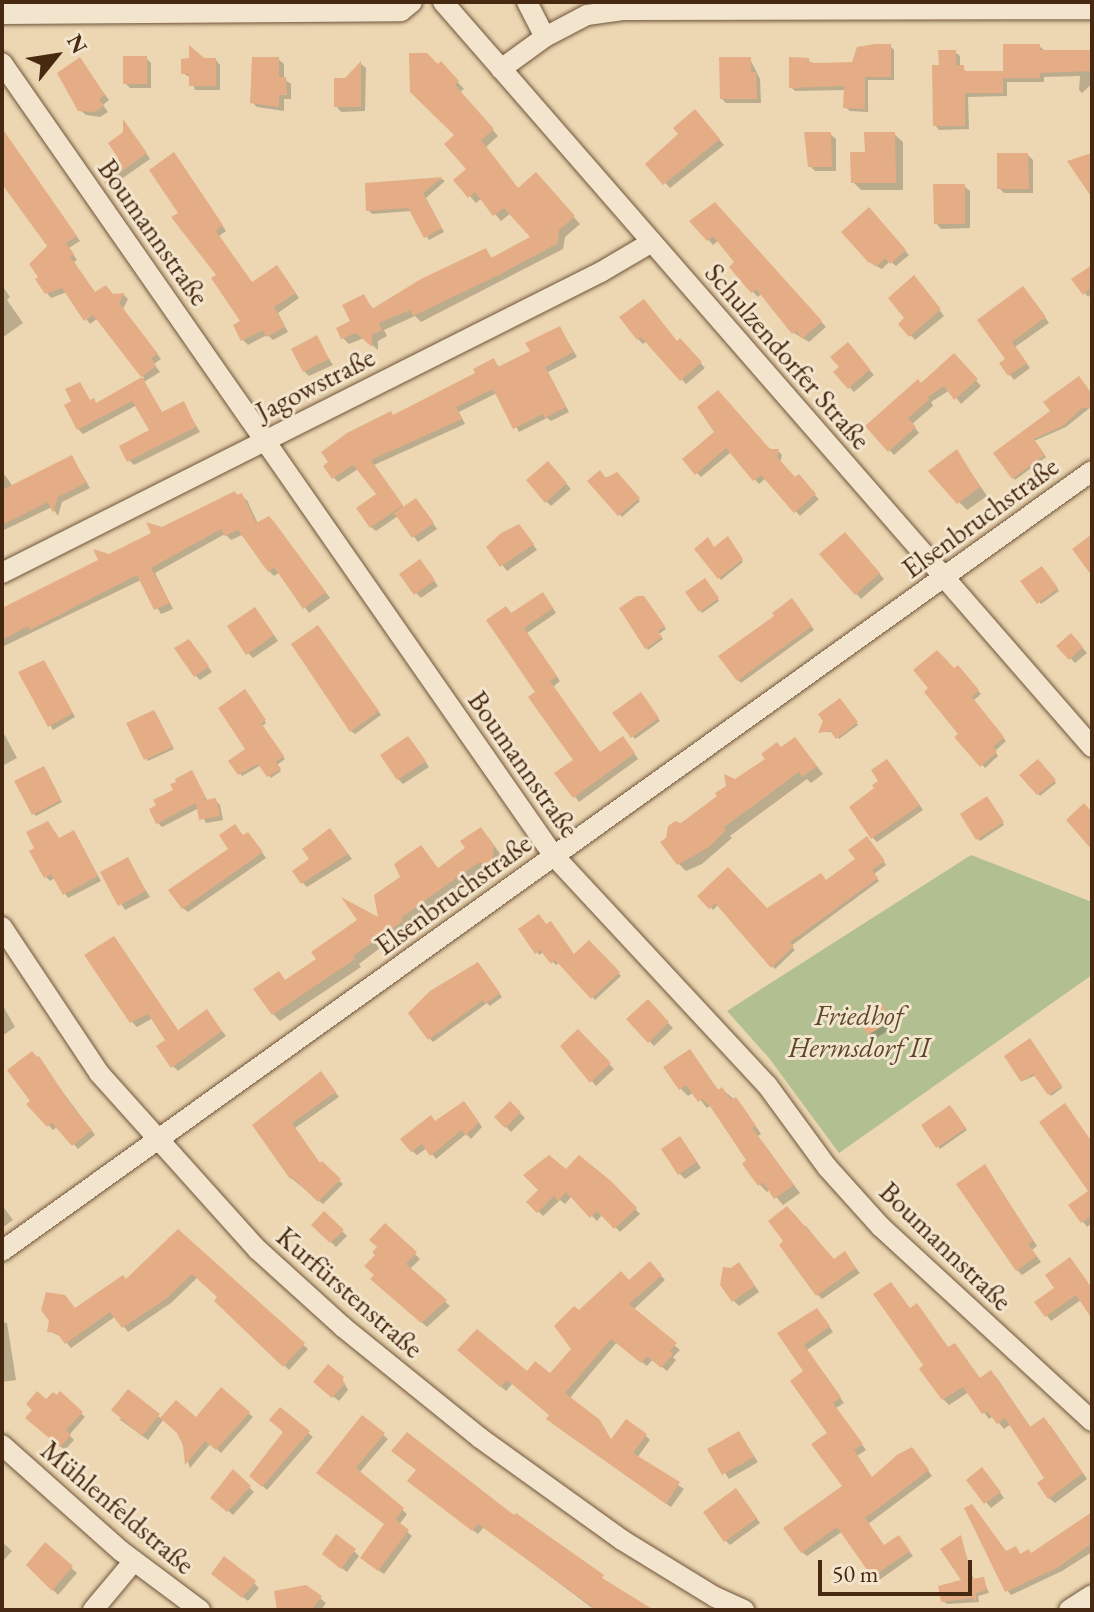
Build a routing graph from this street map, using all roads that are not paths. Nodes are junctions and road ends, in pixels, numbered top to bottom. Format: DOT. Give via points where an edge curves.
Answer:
graph roads {
  1 [pos="412,2"];
  2 [pos="443,2"];
  3 [pos="527,2"];
  4 [pos="1070,5"];
  5 [pos="1092,9"];
  6 [pos="2,14"];
  7 [pos="545,37"];
  8 [pos="2,63"];
  9 [pos="501,69"];
  10 [pos="652,242"];
  11 [pos="264,441"];
  12 [pos="1092,471"];
  13 [pos="2,573"];
  14 [pos="943,578"];
  15 [pos="1092,747"];
  16 [pos="554,856"];
  17 [pos="2,927"];
  18 [pos="156,1140"];
  19 [pos="2,1251"];
  20 [pos="1092,1421"];
  21 [pos="2,1445"];
  22 [pos="134,1561"];
  23 [pos="1092,1595"];
  24 [pos="93,1610"];
  25 [pos="200,1610"];
  26 [pos="744,1610"];
  27 [pos="1069,1610"];
  1 -- 6 [label="street" via="401,11"];
  2 -- 9 [label="street, Schulzendorfer Straße"];
  3 -- 7 [label="street"];
  4 -- 5 [label="street"];
  4 -- 7 [label="street" via="623,10 587,15"];
  7 -- 9 [label="street"];
  8 -- 11 [label="street, Boumannstraße"];
  9 -- 10 [label="street, Schulzendorfer Straße"];
  10 -- 11 [label="street, Jagowstraße"];
  10 -- 14 [label="street, Schulzendorfer Straße"];
  11 -- 13 [label="street, Jagowstraße"];
  11 -- 16 [label="street, Boumannstraße"];
  12 -- 14 [label="street, Elsenbruchstraße"];
  14 -- 15 [label="street, Schulzendorfer Straße"];
  14 -- 16 [label="street, Elsenbruchstraße"];
  16 -- 18 [label="street, Elsenbruchstraße"];
  16 -- 20 [label="street, Boumannstraße" via="767,1085 827,1167 881,1227"];
  17 -- 18 [label="street, Kurfürstenstraße" via="99,1073"];
  18 -- 19 [label="street, Elsenbruchstraße"];
  18 -- 26 [label="street, Kurfürstenstraße" via="258,1250 457,1420 622,1540"];
  21 -- 22 [label="street, Mühlenfeldstraße"];
  22 -- 24 [label="street"];
  22 -- 25 [label="street, Mühlenfeldstraße"];
  23 -- 27 [label="street"];
}
